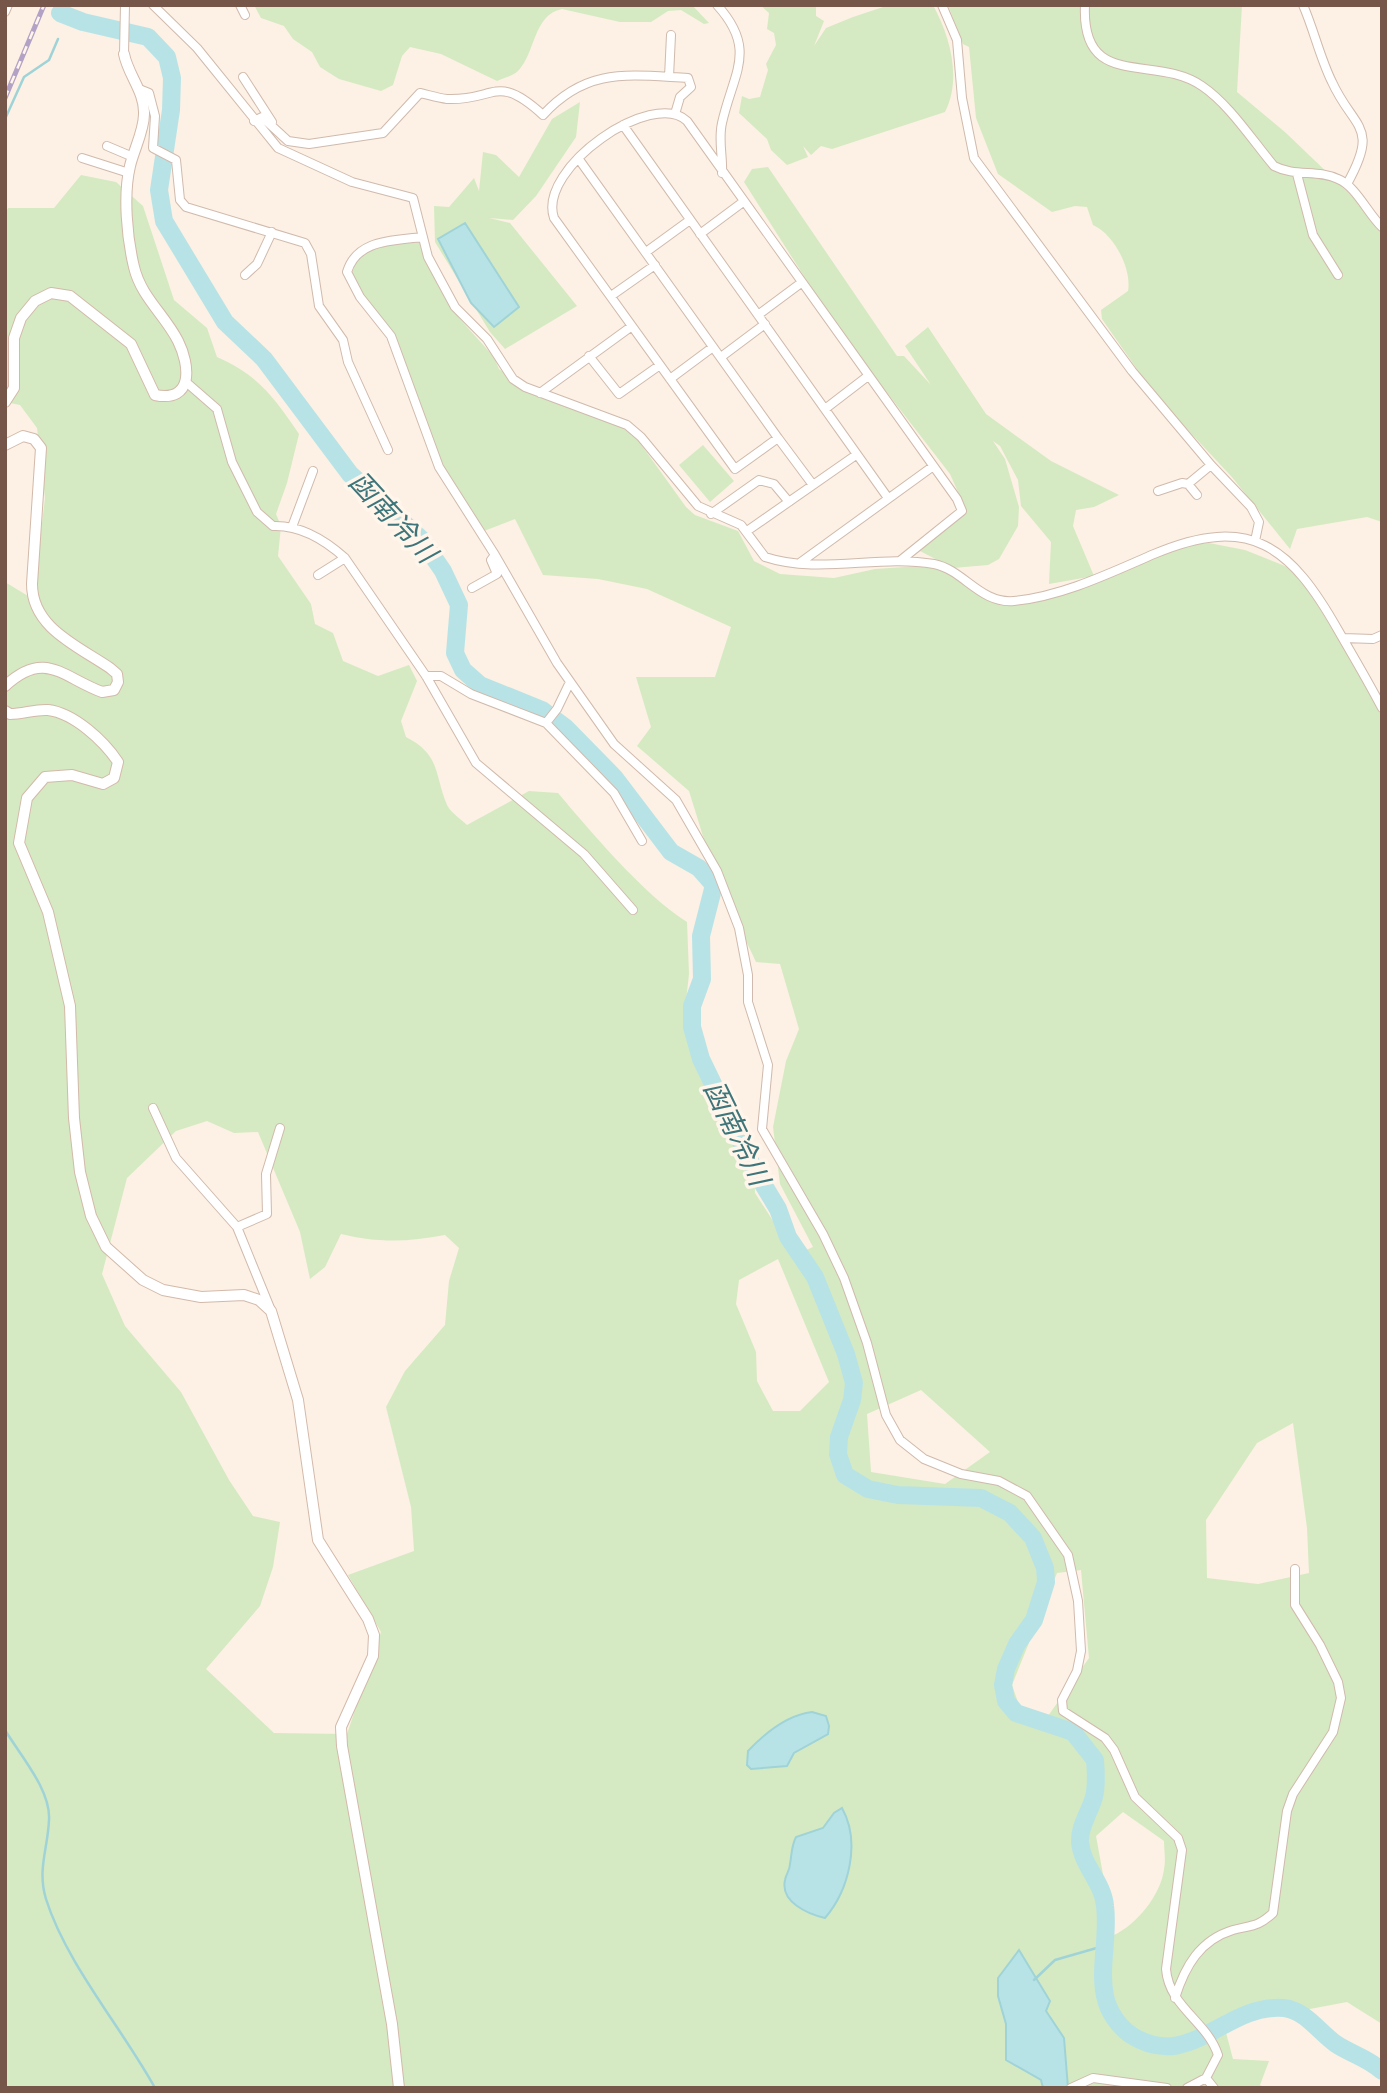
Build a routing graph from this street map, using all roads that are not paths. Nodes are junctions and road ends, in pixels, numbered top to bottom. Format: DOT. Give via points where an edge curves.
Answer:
graph roads {
  1 [pos="8,5"];
  2 [pos="125,5"];
  3 [pos="153,5"];
  4 [pos="240,5"];
  5 [pos="717,5"];
  6 [pos="942,5"];
  7 [pos="1085,5"];
  8 [pos="1303,5"];
  9 [pos="5,12"];
  10 [pos="245,15"];
  11 [pos="671,35"];
  12 [pos="124,54"];
  13 [pos="243,77"];
  14 [pos="669,77"];
  15 [pos="139,89"];
  16 [pos="676,114"];
  17 [pos="254,121"];
  18 [pos="623,125"];
  19 [pos="282,136"];
  20 [pos="107,146"];
  21 [pos="133,157"];
  22 [pos="82,158"];
  23 [pos="578,158"];
  24 [pos="129,173"];
  25 [pos="722,173"];
  26 [pos="1297,174"];
  27 [pos="1347,184"];
  28 [pos="743,202"];
  29 [pos="690,220"];
  30 [pos="1382,227"];
  31 [pos="272,232"];
  32 [pos="700,234"];
  33 [pos="422,237"];
  34 [pos="646,252"];
  35 [pos="655,265"];
  36 [pos="245,275"];
  37 [pos="1338,275"];
  38 [pos="801,283"];
  39 [pos="611,296"];
  40 [pos="758,315"];
  41 [pos="765,324"];
  42 [pos="632,326"];
  43 [pos="713,347"];
  44 [pos="589,356"];
  45 [pos="721,357"];
  46 [pos="660,365"];
  47 [pos="868,376"];
  48 [pos="670,379"];
  49 [pos="186,382"];
  50 [pos="540,393"];
  51 [pos="5,402"];
  52 [pos="825,409"];
  53 [pos="778,438"];
  54 [pos="5,445"];
  55 [pos="388,450"];
  56 [pos="856,455"];
  57 [pos="1211,465"];
  58 [pos="932,467"];
  59 [pos="313,471"];
  60 [pos="1188,484"];
  61 [pos="813,485"];
  62 [pos="1158,491"];
  63 [pos="1197,495"];
  64 [pos="888,498"];
  65 [pos="789,502"];
  66 [pos="711,514"];
  67 [pos="292,527"];
  68 [pos="747,531"];
  69 [pos="1255,541"];
  70 [pos="495,555"];
  71 [pos="345,558"];
  72 [pos="901,560"];
  73 [pos="801,562"];
  74 [pos="318,575"];
  75 [pos="472,588"];
  76 [pos="1382,635"];
  77 [pos="1343,638"];
  78 [pos="426,676"];
  79 [pos="570,682"];
  80 [pos="5,686"];
  81 [pos="1382,708"];
  82 [pos="5,711"];
  83 [pos="546,723"];
  84 [pos="642,841"];
  85 [pos="633,910"];
  86 [pos="153,1108"];
  87 [pos="280,1128"];
  88 [pos="237,1227"];
  89 [pos="271,1311"];
  90 [pos="1295,1569"];
  91 [pos="1175,1998"];
  92 [pos="1206,2078"];
  93 [pos="399,2088"];
  94 [pos="1071,2088"];
  95 [pos="1167,2088"];
  96 [pos="1187,2088"];
  97 [pos="1214,2088"];
  1 -- 9 [label="street"];
  2 -- 12 [label="street"];
  3 -- 17 [label="street" via="197,48"];
  4 -- 10 [label="street"];
  5 -- 25 [label="street" via="732,22 741,58 722,124"];
  6 -- 57 [label="street" via="957,40 974,158 1135,375"];
  7 -- 26 [label="street" via="1084,28 1091,46 1110,64 1186,77 1203,86 1274,166"];
  8 -- 27 [label="street" via="1331,81 1360,125 1362,152"];
  11 -- 14 [label="street"];
  12 -- 15 [label="street"];
  13 -- 19 [label="street"];
  14 -- 16 [label="street" via="688,78 691,87 680,97"];
  14 -- 19 [label="street" via="605,76 568,93 543,115 522,96 496,90 448,99 420,93 383,133 309,144"];
  15 -- 21 [label="street" via="145,114"];
  15 -- 31 [label="street" via="154,101 153,148 176,160 180,200 186,206"];
  16 -- 18 [label="street"];
  16 -- 25 [label="street" via="687,121"];
  17 -- 19 [label="street" via="262,117"];
  17 -- 33 [label="street" via="278,148 301,162 413,198"];
  18 -- 23 [label="street"];
  18 -- 29 [label="street"];
  20 -- 21 [label="street"];
  21 -- 24 [label="street"];
  22 -- 24 [label="street"];
  23 -- 34 [label="street"];
  23 -- 39 [label="street" via="550,206"];
  24 -- 49 [label="street" via="134,268 144,292 178,340 186,363"];
  25 -- 28 [label="street"];
  26 -- 27 [label="street" via="1337,178"];
  26 -- 37 [label="street" via="1313,235"];
  27 -- 30 [label="street"];
  28 -- 32 [label="street"];
  28 -- 38 [label="street"];
  29 -- 32 [label="street"];
  29 -- 34 [label="street"];
  31 -- 36 [label="street" via="257,264"];
  31 -- 55 [label="street" via="305,243 311,254 319,306 343,340 348,362"];
  32 -- 40 [label="street"];
  33 -- 50 [label="street" via="455,307 487,339 513,379"];
  33 -- 70 [label="street" via="368,246 358,252 347,272 391,336 439,467"];
  34 -- 35 [label="street"];
  35 -- 39 [label="street"];
  35 -- 43 [label="street"];
  38 -- 40 [label="street"];
  38 -- 47 [label="street"];
  39 -- 42 [label="street"];
  40 -- 41 [label="street"];
  41 -- 45 [label="street"];
  41 -- 52 [label="street"];
  42 -- 44 [label="street"];
  42 -- 46 [label="street"];
  43 -- 45 [label="street"];
  43 -- 48 [label="street"];
  44 -- 46 [label="street" via="619,394"];
  44 -- 50 [label="street"];
  45 -- 53 [label="street"];
  46 -- 48 [label="street"];
  47 -- 52 [label="street"];
  47 -- 58 [label="street"];
  48 -- 53 [label="street" via="734,468"];
  49 -- 51 [label="street" via="176,395 155,395 131,344 70,296 51,293 35,301 21,318 14,338 14,388"];
  49 -- 67 [label="street" via="218,409 232,463 257,512 273,526"];
  50 -- 66 [label="street" via="627,425 698,506"];
  52 -- 56 [label="street"];
  53 -- 61 [label="street"];
  54 -- 80 [label="street" via="23,436 34,439 41,448 32,584 35,606 47,625 110,668 118,682 114,690 102,692 62,671 41,666"];
  56 -- 61 [label="street"];
  56 -- 64 [label="street"];
  57 -- 60 [label="street"];
  57 -- 69 [label="street" via="1256,514"];
  58 -- 64 [label="street"];
  58 -- 72 [label="street" via="962,511"];
  59 -- 67 [label="street"];
  60 -- 62 [label="street"];
  60 -- 63 [label="street"];
  61 -- 65 [label="street"];
  64 -- 73 [label="street"];
  65 -- 66 [label="street" via="774,484 759,480"];
  65 -- 68 [label="street"];
  66 -- 68 [label="street" via="732,519"];
  67 -- 71 [label="street" via="331,545"];
  68 -- 73 [label="street" via="765,557"];
  69 -- 72 [label="street" via="1207,537 1081,585 1014,601 989,598 938,565"];
  69 -- 77 [label="street" via="1271,548 1309,581"];
  70 -- 75 [label="street" via="491,560 497,574"];
  70 -- 79 [label="street"];
  71 -- 74 [label="street"];
  71 -- 78 [label="street"];
  72 -- 73 [label="street" via="831,565"];
  76 -- 77 [label="street"];
  77 -- 81 [label="street"];
  78 -- 83 [label="street" via="441,676 471,694"];
  78 -- 85 [label="street" via="476,763 584,854"];
  79 -- 83 [label="street"];
  79 -- 91 [label="street" via="614,744 676,800 717,871 739,928 748,1002 768,1065 762,1129 844,1278 886,1415 900,1440 924,1459 961,1474 999,1481 1027,1496 1068,1555 1078,1601 1081,1651 1077,1671 1062,1700 1063,1711 1105,1738 1135,1797 1178,1838 1182,1850 1166,1969"];
  82 -- 89 [label="street" via="62,713 103,743 118,762 114,778 103,785 72,775 45,777 27,798 19,828 22,854 48,912 71,1006 79,1159 97,1233 128,1269 163,1290 201,1297 244,1295"];
  83 -- 84 [label="street" via="614,793"];
  86 -- 88 [label="street" via="176,1158"];
  87 -- 88 [label="street" via="267,1174 267,1214"];
  88 -- 89 [label="street"];
  89 -- 93 [label="street" via="298,1400 318,1540 374,1635 373,1656 341,1727 342,1746 392,2024"];
  90 -- 91 [label="street" via="1295,1605 1338,1682 1341,1698 1336,1722 1287,1811 1273,1913 1260,1925 1220,1934 1199,1950 1182,1974"];
  91 -- 92 [label="street" via="1212,2041 1218,2055"];
  92 -- 96 [label="street"];
  92 -- 97 [label="street"];
  94 -- 95 [label="street" via="1093,2078"];
}
